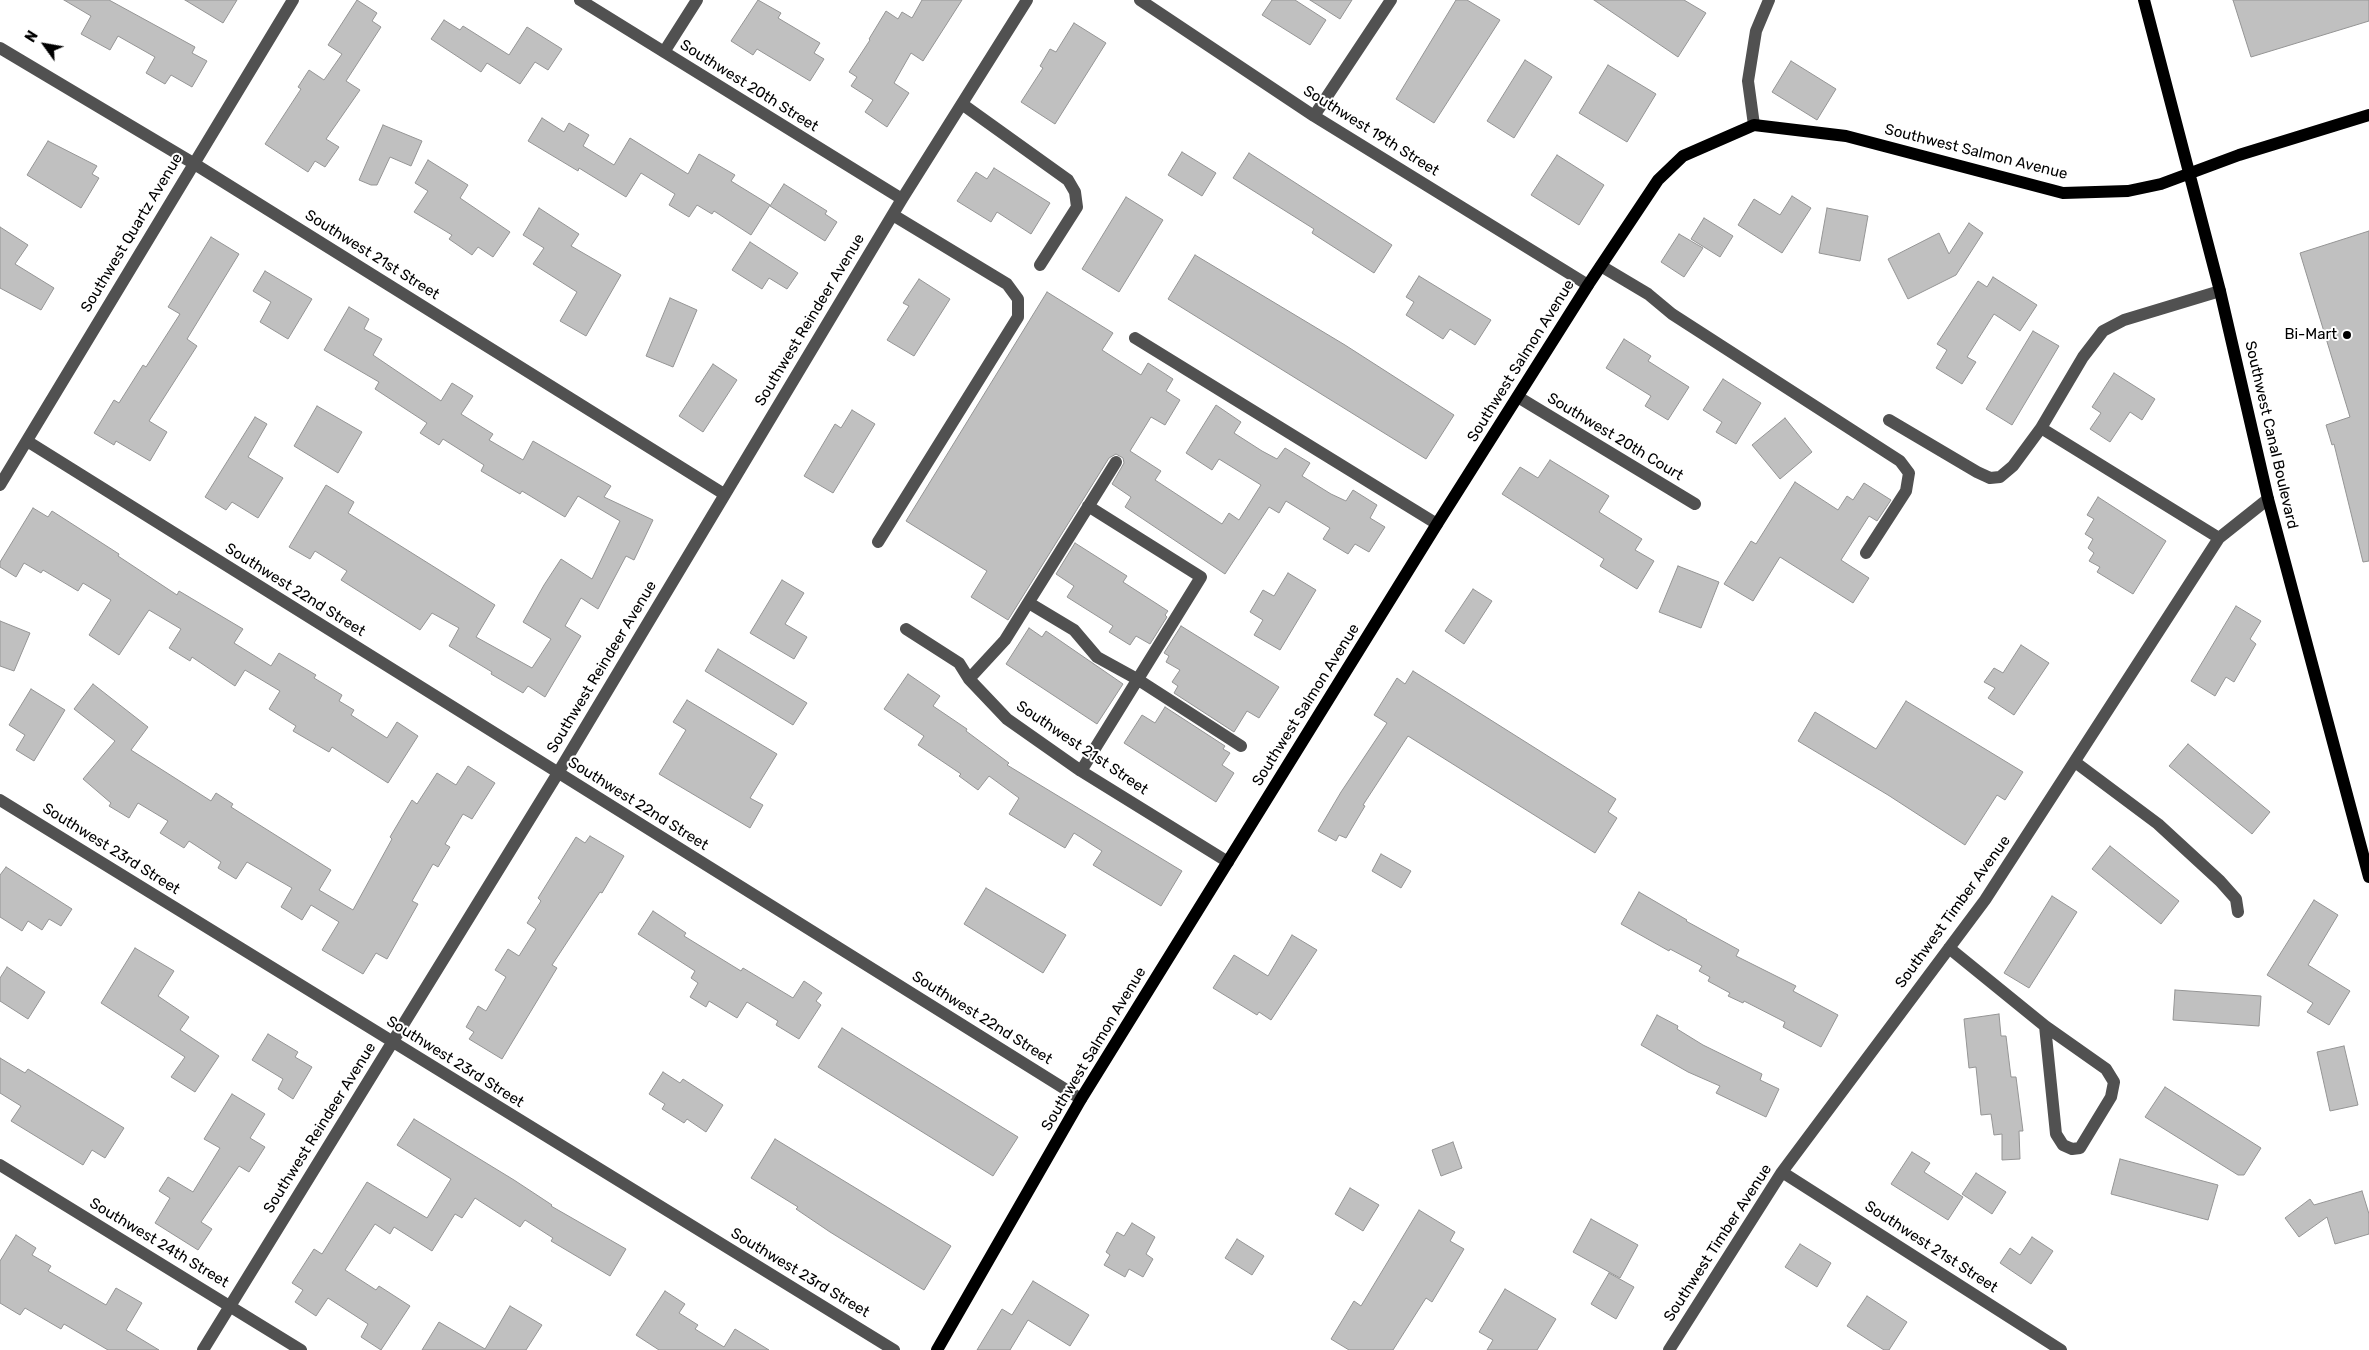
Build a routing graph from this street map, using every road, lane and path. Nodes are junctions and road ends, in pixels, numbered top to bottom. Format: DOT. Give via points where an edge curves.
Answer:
graph roads {
  1 [pos="293,0"];
  2 [pos="580,0"];
  3 [pos="698,0"];
  4 [pos="1027,0"];
  5 [pos="1140,0"];
  6 [pos="1391,0"];
  7 [pos="1768,0"];
  8 [pos="2144,0"];
  9 [pos="0,48"];
  10 [pos="664,52"];
  11 [pos="962,104"];
  12 [pos="2369,115"];
  13 [pos="1314,116"];
  14 [pos="1754,125"];
  15 [pos="193,163"];
  16 [pos="2190,174"];
  17 [pos="902,199"];
  18 [pos="893,215"];
  19 [pos="1040,265"];
  20 [pos="1601,266"];
  21 [pos="1588,285"];
  22 [pos="2220,290"];
  23 [pos="1135,338"];
  24 [pos="1518,397"];
  25 [pos="1889,420"];
  26 [pos="2041,428"];
  27 [pos="26,441"];
  28 [pos="1116,462"];
  29 [pos="0,485"];
  30 [pos="724,494"];
  31 [pos="2268,499"];
  32 [pos="1695,504"];
  33 [pos="1088,506"];
  34 [pos="1437,524"];
  35 [pos="2219,538"];
  36 [pos="878,542"];
  37 [pos="1866,553"];
  38 [pos="1029,603"];
  39 [pos="906,629"];
  40 [pos="969,679"];
  41 [pos="1137,679"];
  42 [pos="1241,746"];
  43 [pos="2075,762"];
  44 [pos="1082,771"];
  45 [pos="558,774"];
  46 [pos="0,800"];
  47 [pos="1228,862"];
  48 [pos="2369,877"];
  49 [pos="2238,912"];
  50 [pos="1949,948"];
  51 [pos="2045,1026"];
  52 [pos="392,1042"];
  53 [pos="1081,1099"];
  54 [pos="0,1165"];
  55 [pos="1782,1172"];
  56 [pos="230,1305"];
  57 [pos="203,1350"];
  58 [pos="301,1350"];
  59 [pos="894,1350"];
  60 [pos="937,1350"];
  61 [pos="1669,1350"];
  62 [pos="2061,1350"];
  1 -- 15 [label="street, Southwest Quartz Avenue"];
  2 -- 10 [label="street, Southwest 20th Street"];
  3 -- 10 [label="street"];
  4 -- 11 [label="street, Southwest Reindeer Avenue"];
  5 -- 13 [label="street, Southwest 19th Street"];
  6 -- 13 [label="street"];
  7 -- 14 [label="street" via="1756,31 1748,81"];
  8 -- 16 [label="main road, Southwest Canal Boulevard"];
  9 -- 15 [label="street, Southwest 21st Street"];
  10 -- 17 [label="street, Southwest 20th Street"];
  11 -- 17 [label="street, Southwest Reindeer Avenue"];
  11 -- 19 [label="street" via="1068,180 1075,192 1077,207"];
  12 -- 16 [label="main road, Southwest Salmon Avenue" via="2239,155"];
  13 -- 21 [label="street, Southwest 19th Street"];
  14 -- 16 [label="main road, Southwest Salmon Avenue" via="1846,136 2063,193 2128,191"];
  14 -- 20 [label="main road, Southwest Salmon Avenue" via="1683,156 1658,180"];
  15 -- 27 [label="street, Southwest Quartz Avenue"];
  15 -- 30 [label="street, Southwest 21st Street"];
  16 -- 22 [label="main road, Southwest Canal Boulevard"];
  17 -- 18 [label="street, Southwest Reindeer Avenue"];
  18 -- 30 [label="street, Southwest Reindeer Avenue"];
  18 -- 36 [label="street" via="1007,284 1018,299 1018,318"];
  20 -- 21 [label="main road, Southwest Salmon Avenue"];
  20 -- 37 [label="street" via="1900,461 1909,473 1906,491"];
  21 -- 24 [label="main road, Southwest Salmon Avenue"];
  22 -- 26 [label="street" via="2124,320 2102,331 2083,356"];
  22 -- 31 [label="main road, Southwest Canal Boulevard"];
  23 -- 34 [label="street"];
  24 -- 32 [label="street, Southwest 20th Court"];
  24 -- 34 [label="main road, Southwest Salmon Avenue"];
  25 -- 26 [label="street" via="1990,478 2000,477 2013,466"];
  26 -- 35 [label="street"];
  27 -- 29 [label="street, Southwest Quartz Avenue"];
  27 -- 45 [label="street, Southwest 22nd Street"];
  28 -- 33 [label="street"];
  30 -- 45 [label="street, Southwest Reindeer Avenue"];
  31 -- 35 [label="street, Southwest Timber Avenue"];
  31 -- 48 [label="main road, Southwest Canal Boulevard"];
  33 -- 38 [label="street"];
  33 -- 41 [label="street" via="1201,577"];
  34 -- 47 [label="main road, Southwest Salmon Avenue"];
  35 -- 43 [label="street, Southwest Timber Avenue"];
  38 -- 40 [label="street" via="1005,640"];
  38 -- 41 [label="street" via="1074,630 1097,657"];
  39 -- 40 [label="street, Southwest 21st Street" via="958,663"];
  40 -- 44 [label="street, Southwest 21st Street" via="1007,719"];
  41 -- 42 [label="street"];
  41 -- 44 [label="street"];
  43 -- 49 [label="street" via="2158,824 2220,881 2236,899"];
  43 -- 50 [label="street, Southwest Timber Avenue" via="1985,900"];
  44 -- 47 [label="street, Southwest 21st Street"];
  45 -- 52 [label="street, Southwest Reindeer Avenue"];
  45 -- 53 [label="street, Southwest 22nd Street"];
  46 -- 52 [label="street, Southwest 23rd Street"];
  47 -- 53 [label="main road, Southwest Salmon Avenue"];
  50 -- 51 [label="street"];
  50 -- 55 [label="street, Southwest Timber Avenue"];
  51 -- 51 [label="street" via="2056,1134 2062,1145 2080,1148 2111,1097 2114,1082 2106,1069"];
  52 -- 56 [label="street, Southwest Reindeer Avenue"];
  52 -- 59 [label="street, Southwest 23rd Street"];
  53 -- 60 [label="main road, Southwest Salmon Avenue"];
  54 -- 56 [label="street, Southwest 24th Street"];
  55 -- 61 [label="street, Southwest Timber Avenue"];
  55 -- 62 [label="street, Southwest 21st Street"];
  56 -- 57 [label="street, Southwest Reindeer Avenue"];
  56 -- 58 [label="street, Southwest 24th Street"];
}
